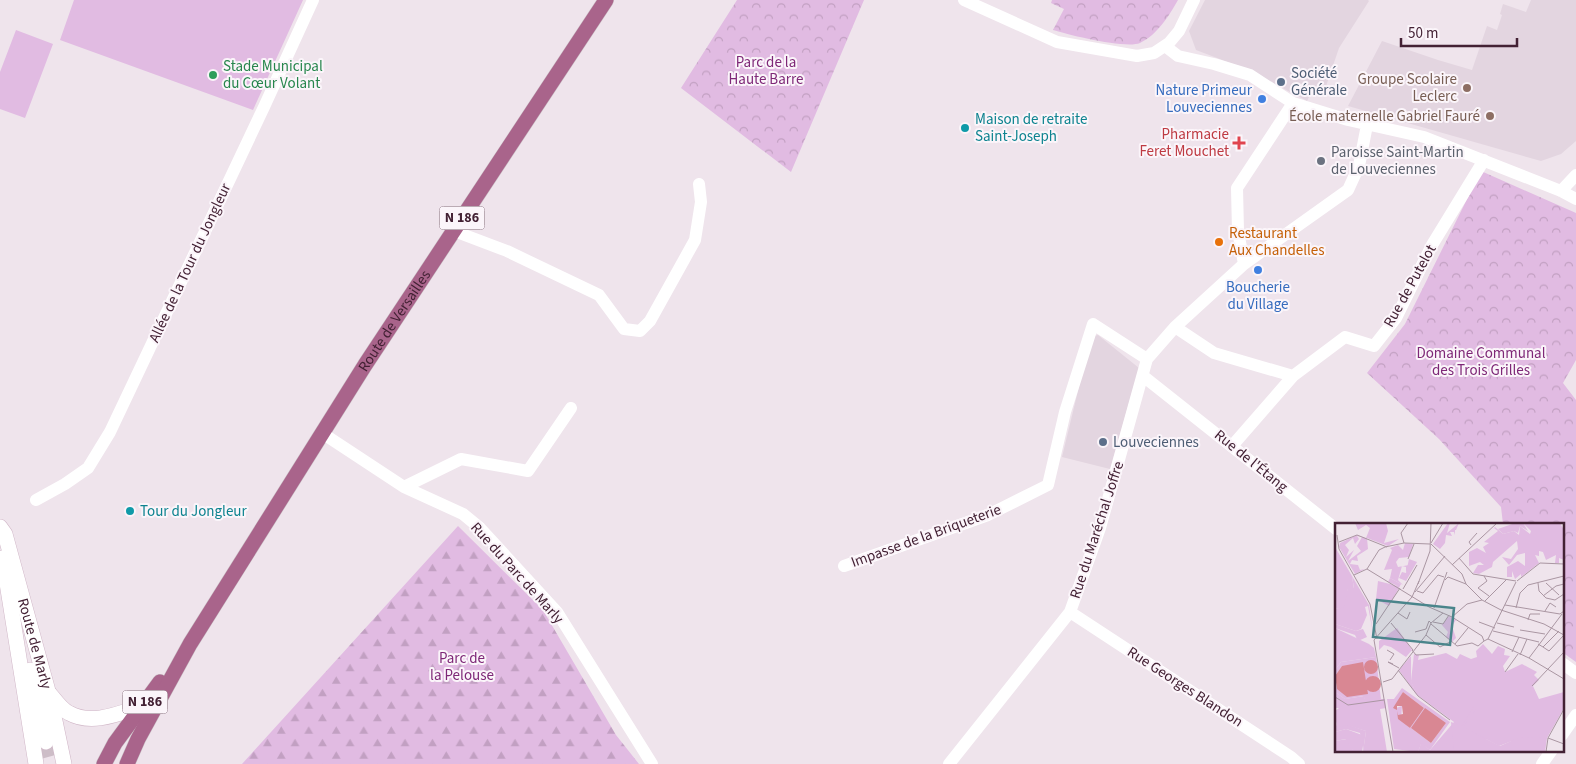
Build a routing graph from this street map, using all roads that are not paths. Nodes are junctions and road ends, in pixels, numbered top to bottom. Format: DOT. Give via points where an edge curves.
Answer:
graph roads {
  1 [pos="313,0"];
  2 [pos="964,0"];
  3 [pos="1194,0"];
  4 [pos="605,1"];
  5 [pos="1165,46"];
  6 [pos="1293,103"];
  7 [pos="1367,125"];
  8 [pos="1484,160"];
  9 [pos="1576,175"];
  10 [pos="699,184"];
  11 [pos="1561,191"];
  12 [pos="1576,199"];
  13 [pos="454,231"];
  14 [pos="1244,264"];
  15 [pos="1175,327"];
  16 [pos="1147,359"];
  17 [pos="1143,376"];
  18 [pos="1293,376"];
  19 [pos="571,408"];
  20 [pos="322,434"];
  21 [pos="1232,446"];
  22 [pos="404,487"];
  23 [pos="36,500"];
  24 [pos="0,526"];
  25 [pos="1335,528"];
  26 [pos="0,536"];
  27 [pos="0,542"];
  28 [pos="844,566"];
  29 [pos="1070,612"];
  30 [pos="190,644"];
  31 [pos="1564,664"];
  32 [pos="1576,672"];
  33 [pos="49,693"];
  34 [pos="142,706"];
  35 [pos="1576,715"];
  36 [pos="1564,732"];
  37 [pos="46,742"];
  38 [pos="1551,752"];
  39 [pos="1291,762"];
  40 [pos="36,764"];
  41 [pos="64,764"];
  42 [pos="104,764"];
  43 [pos="127,764"];
  44 [pos="652,764"];
  45 [pos="949,764"];
  46 [pos="1542,764"];
  1 -- 23 [label="street, Allée de la Tour du Jongleur" via="110,432 88,468"];
  2 -- 5 [label="street" via="1070,46 1132,56 1150,54"];
  3 -- 5 [label="street" via="1176,35"];
  4 -- 13 [label="main road, Route de Versailles / N 186"];
  5 -- 6 [label="street" via="1178,56 1250,76"];
  6 -- 7 [label="street"];
  6 -- 14 [label="street" via="1237,188 1238,231"];
  7 -- 8 [label="street" via="1424,137"];
  7 -- 14 [label="street" via="1359,166 1348,190"];
  8 -- 11 [label="street"];
  8 -- 18 [label="street, Rue de Putelot" via="1432,245 1396,318 1374,346 1345,337"];
  9 -- 11 [label="street"];
  10 -- 13 [label="street" via="702,202 695,240 650,321 640,331 624,329 599,295 507,251"];
  11 -- 12 [label="street"];
  13 -- 20 [label="main road, Route de Versailles / N 186"];
  14 -- 15 [label="street"];
  15 -- 16 [label="street"];
  15 -- 18 [label="street" via="1214,353"];
  16 -- 17 [label="street, Rue du Maréchal Joffre"];
  16 -- 28 [label="street, Impasse de la Briqueterie" via="1093,324 1065,412 1048,485 988,515"];
  17 -- 21 [label="street, Rue de l'Étang"];
  17 -- 29 [label="street, Rue du Maréchal Joffre" via="1100,528"];
  18 -- 21 [label="street"];
  19 -- 22 [label="street" via="528,471 461,459"];
  20 -- 22 [label="street, Rue du Parc de Marly"];
  20 -- 30 [label="main road, Route de Versailles / N 186"];
  21 -- 25 [label="street, Rue de l'Étang"];
  22 -- 44 [label="street, Rue du Parc de Marly" via="463,514 557,612"];
  24 -- 33 [label="main road, Route de Marly" via="5,534"];
  26 -- 37 [label="main road, Route de Marly"];
  27 -- 40 [label="main road, Route de Marly"];
  29 -- 39 [label="street, Rue Georges Blandon"];
  29 -- 45 [label="street, Rue du Maréchal Joffre"];
  30 -- 34 [label="main road, Route de Versailles / N 186"];
  30 -- 43 [label="main road, Route de Versailles / N 186"];
  31 -- 32 [label="street"];
  33 -- 34 [label="main road" via="69,713 88,719 112,716"];
  33 -- 41 [label="main road, Route de Marly"];
  34 -- 42 [label="main road, Route de Versailles / N 186"];
  35 -- 36 [label="street"];
  38 -- 46 [label="street"];
}
